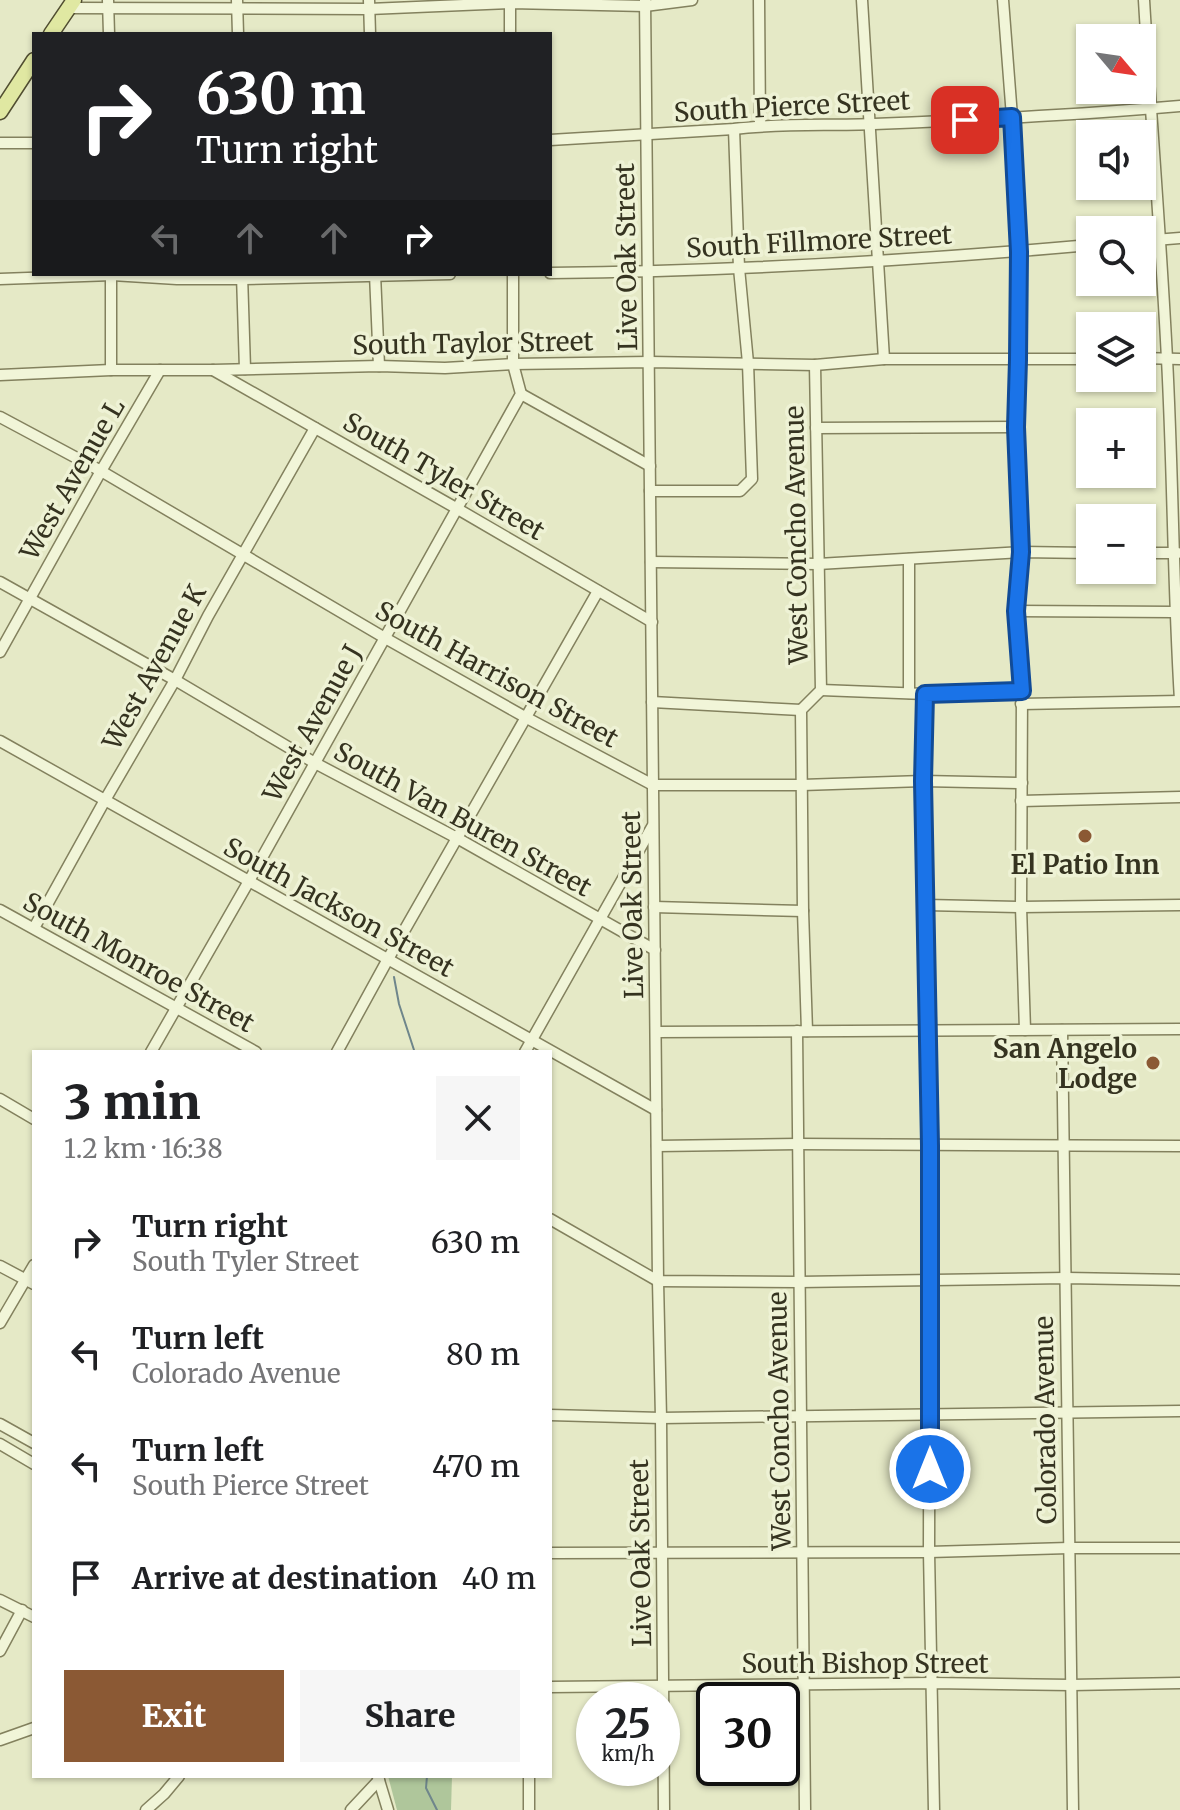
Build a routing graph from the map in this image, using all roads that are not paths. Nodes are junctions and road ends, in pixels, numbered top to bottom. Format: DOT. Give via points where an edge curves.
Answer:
graph roads {
  1 [pos="692,0"];
  2 [pos="759,0"];
  3 [pos="862,0"];
  4 [pos="1003,0"];
  5 [pos="1144,0"];
  6 [pos="510,1"];
  7 [pos="645,3"];
  8 [pos="72,4"];
  9 [pos="108,4"];
  10 [pos="237,4"];
  11 [pos="369,4"];
  12 [pos="52,32"];
  13 [pos="109,32"];
  14 [pos="238,32"];
  15 [pos="370,32"];
  16 [pos="510,32"];
  17 [pos="32,63"];
  18 [pos="2,106"];
  19 [pos="1180,106"];
  20 [pos="1150,109"];
  21 [pos="1012,117"];
  22 [pos="871,124"];
  23 [pos="760,125"];
  24 [pos="734,129"];
  25 [pos="646,135"];
  26 [pos="552,140"];
  27 [pos="0,143"];
  28 [pos="32,143"];
  29 [pos="1180,238"];
  30 [pos="1156,239"];
  31 [pos="1159,239"];
  32 [pos="1076,246"];
  33 [pos="1019,252"];
  34 [pos="877,261"];
  35 [pos="739,268"];
  36 [pos="648,272"];
  37 [pos="552,273"];
  38 [pos="84,276"];
  39 [pos="112,276"];
  40 [pos="128,276"];
  41 [pos="242,276"];
  42 [pos="375,276"];
  43 [pos="513,276"];
  44 [pos="0,279"];
  45 [pos="1156,358"];
  46 [pos="1167,358"];
  47 [pos="884,359"];
  48 [pos="1076,359"];
  49 [pos="1180,359"];
  50 [pos="1018,360"];
  51 [pos="650,362"];
  52 [pos="748,363"];
  53 [pos="513,364"];
  54 [pos="815,365"];
  55 [pos="379,366"];
  56 [pos="245,369"];
  57 [pos="111,370"];
  58 [pos="160,370"];
  59 [pos="213,370"];
  60 [pos="0,375"];
  61 [pos="521,394"];
  62 [pos="0,417"];
  63 [pos="1016,427"];
  64 [pos="315,428"];
  65 [pos="816,428"];
  66 [pos="650,466"];
  67 [pos="101,471"];
  68 [pos="650,491"];
  69 [pos="456,508"];
  70 [pos="1021,552"];
  71 [pos="1076,553"];
  72 [pos="1156,553"];
  73 [pos="1177,553"];
  74 [pos="242,555"];
  75 [pos="909,559"];
  76 [pos="651,562"];
  77 [pos="818,564"];
  78 [pos="0,582"];
  79 [pos="598,591"];
  80 [pos="30,599"];
  81 [pos="1016,611"];
  82 [pos="1174,612"];
  83 [pos="652,622"];
  84 [pos="385,638"];
  85 [pos="0,652"];
  86 [pos="175,680"];
  87 [pos="821,690"];
  88 [pos="1022,691"];
  89 [pos="909,693"];
  90 [pos="925,694"];
  91 [pos="1180,700"];
  92 [pos="652,702"];
  93 [pos="1021,704"];
  94 [pos="801,710"];
  95 [pos="525,717"];
  96 [pos="0,741"];
  97 [pos="315,763"];
  98 [pos="923,781"];
  99 [pos="1022,783"];
  100 [pos="653,785"];
  101 [pos="802,785"];
  102 [pos="1180,797"];
  103 [pos="105,800"];
  104 [pos="1021,801"];
  105 [pos="653,825"];
  106 [pos="457,838"];
  107 [pos="249,881"];
  108 [pos="926,905"];
  109 [pos="1180,905"];
  110 [pos="654,907"];
  111 [pos="1021,907"];
  112 [pos="0,910"];
  113 [pos="803,911"];
  114 [pos="600,919"];
  115 [pos="34,928"];
  116 [pos="655,950"];
  117 [pos="388,959"];
  118 [pos="176,1008"];
  119 [pos="1180,1029"];
  120 [pos="1025,1030"];
  121 [pos="1062,1030"];
  122 [pos="802,1031"];
  123 [pos="928,1031"];
  124 [pos="656,1032"];
  125 [pos="532,1040"];
  126 [pos="152,1050"];
  127 [pos="252,1050"];
  128 [pos="338,1050"];
  129 [pos="526,1050"];
  130 [pos="550,1050"];
  131 [pos="552,1051"];
  132 [pos="0,1099"];
  133 [pos="656,1110"];
  134 [pos="32,1118"];
  135 [pos="798,1144"];
  136 [pos="930,1145"];
  137 [pos="1064,1145"];
  138 [pos="657,1146"];
  139 [pos="1180,1146"];
  140 [pos="552,1220"];
  141 [pos="0,1266"];
  142 [pos="1066,1278"];
  143 [pos="931,1279"];
  144 [pos="1180,1280"];
  145 [pos="658,1281"];
  146 [pos="30,1282"];
  147 [pos="799,1282"];
  148 [pos="0,1323"];
  149 [pos="1180,1411"];
  150 [pos="1067,1413"];
  151 [pos="930,1414"];
  152 [pos="552,1415"];
  153 [pos="801,1416"];
  154 [pos="661,1418"];
  155 [pos="0,1424"];
  156 [pos="32,1442"];
  157 [pos="0,1444"];
  158 [pos="32,1463"];
  159 [pos="1069,1548"];
  160 [pos="1180,1548"];
  161 [pos="929,1552"];
  162 [pos="552,1553"];
  163 [pos="802,1553"];
  164 [pos="661,1554"];
  165 [pos="0,1600"];
  166 [pos="22,1610"];
  167 [pos="32,1616"];
  168 [pos="0,1651"];
  169 [pos="664,1682"];
  170 [pos="932,1683"];
  171 [pos="1180,1683"];
  172 [pos="803,1685"];
  173 [pos="1071,1685"];
  174 [pos="552,1687"];
  175 [pos="576,1687"];
  176 [pos="680,1687"];
  177 [pos="32,1729"];
  178 [pos="0,1740"];
  179 [pos="177,1778"];
  180 [pos="378,1778"];
  181 [pos="529,1778"];
  182 [pos="664,1786"];
  183 [pos="146,1810"];
  184 [pos="351,1810"];
  185 [pos="388,1810"];
  186 [pos="529,1810"];
  187 [pos="664,1810"];
  188 [pos="805,1810"];
  189 [pos="934,1810"];
  190 [pos="1073,1810"];
  1 -- 7 [label="street"];
  2 -- 23 [label="street"];
  3 -- 22 [label="street"];
  4 -- 21 [label="street"];
  5 -- 20 [label="street"];
  6 -- 7 [label="street"];
  6 -- 11 [label="street"];
  6 -- 16 [label="street"];
  7 -- 25 [label="street, Live Oak Street"];
  8 -- 9 [label="street"];
  8 -- 12 [label="main road"];
  9 -- 10 [label="street"];
  9 -- 13 [label="street"];
  10 -- 11 [label="street"];
  10 -- 14 [label="street"];
  11 -- 15 [label="street"];
  17 -- 18 [label="main road"];
  19 -- 20 [label="street, South Pierce Street"];
  20 -- 21 [label="street, South Pierce Street"];
  20 -- 31 [label="street"];
  21 -- 22 [label="street, South Pierce Street"];
  21 -- 33 [label="street"];
  22 -- 23 [label="street, South Pierce Street"];
  22 -- 34 [label="street"];
  23 -- 24 [label="street, South Pierce Street"];
  24 -- 25 [label="street, South Pierce Street"];
  24 -- 35 [label="street"];
  25 -- 26 [label="street, South Pierce Street"];
  25 -- 36 [label="street, Live Oak Street"];
  27 -- 28 [label="street"];
  29 -- 31 [label="street"];
  30 -- 31 [label="street"];
  31 -- 46 [label="street"];
  32 -- 33 [label="street, South Fillmore Street"];
  33 -- 34 [label="street, South Fillmore Street"];
  33 -- 50 [label="street"];
  34 -- 35 [label="street, South Fillmore Street"];
  34 -- 47 [label="street"];
  35 -- 36 [label="street, South Fillmore Street"];
  35 -- 52 [label="street"];
  36 -- 37 [label="street, South Fillmore Street"];
  36 -- 51 [label="street, Live Oak Street"];
  38 -- 44 [label="street"];
  39 -- 57 [label="street"];
  40 -- 41 [label="street"];
  41 -- 56 [label="street"];
  42 -- 55 [label="street"];
  43 -- 53 [label="street"];
  45 -- 46 [label="street"];
  46 -- 49 [label="street"];
  46 -- 73 [label="street"];
  47 -- 50 [label="street, South Taylor Street"];
  47 -- 54 [label="street, South Taylor Street"];
  48 -- 50 [label="street, South Taylor Street"];
  50 -- 63 [label="street"];
  51 -- 52 [label="street, South Taylor Street"];
  51 -- 53 [label="street, South Taylor Street"];
  51 -- 66 [label="street, Live Oak Street"];
  52 -- 54 [label="street, South Taylor Street"];
  52 -- 68 [label="street" via="752,479 740,491"];
  53 -- 55 [label="street, South Taylor Street"];
  53 -- 61 [label="street"];
  54 -- 65 [label="street, West Concho Avenue"];
  55 -- 56 [label="street, South Taylor Street"];
  56 -- 59 [label="street, South Taylor Street"];
  57 -- 58 [label="street, South Taylor Street"];
  57 -- 60 [label="street, South Taylor Street"];
  58 -- 59 [label="street, South Taylor Street"];
  58 -- 67 [label="street, West Avenue L"];
  59 -- 64 [label="street, South Tyler Street"];
  61 -- 66 [label="street"];
  61 -- 69 [label="street, West Avenue J"];
  62 -- 67 [label="street, South Harrison Street"];
  63 -- 65 [label="street"];
  63 -- 70 [label="street"];
  64 -- 69 [label="street, South Tyler Street"];
  64 -- 74 [label="street, West Avenue K"];
  65 -- 77 [label="street, West Concho Avenue"];
  66 -- 68 [label="street, Live Oak Street"];
  67 -- 74 [label="street, South Harrison Street"];
  67 -- 80 [label="street, West Avenue L"];
  68 -- 76 [label="street, Live Oak Street"];
  69 -- 79 [label="street, South Tyler Street"];
  69 -- 84 [label="street, West Avenue J"];
  70 -- 71 [label="street"];
  70 -- 75 [label="street"];
  70 -- 81 [label="street"];
  72 -- 73 [label="street"];
  73 -- 82 [label="street"];
  74 -- 84 [label="street, South Harrison Street"];
  74 -- 86 [label="street, West Avenue K"];
  75 -- 77 [label="street"];
  75 -- 89 [label="street"];
  76 -- 77 [label="street"];
  76 -- 83 [label="street, Live Oak Street"];
  77 -- 87 [label="street, West Concho Avenue"];
  78 -- 80 [label="street, South Van Buren Street"];
  79 -- 83 [label="street, South Tyler Street"];
  79 -- 95 [label="street"];
  80 -- 85 [label="street, West Avenue L"];
  80 -- 86 [label="street, South Van Buren Street"];
  81 -- 82 [label="street"];
  81 -- 88 [label="street"];
  82 -- 91 [label="street"];
  83 -- 92 [label="street, Live Oak Street"];
  84 -- 95 [label="street, South Harrison Street"];
  84 -- 97 [label="street, West Avenue J"];
  86 -- 97 [label="street, South Van Buren Street"];
  86 -- 103 [label="street, West Avenue K"];
  87 -- 89 [label="street"];
  87 -- 94 [label="street, West Concho Avenue"];
  88 -- 90 [label="street"];
  88 -- 93 [label="street"];
  89 -- 90 [label="street"];
  90 -- 98 [label="street"];
  91 -- 93 [label="street"];
  92 -- 94 [label="street"];
  92 -- 100 [label="street, Live Oak Street"];
  93 -- 99 [label="street"];
  94 -- 101 [label="street, West Concho Avenue"];
  95 -- 100 [label="street, South Harrison Street"];
  95 -- 106 [label="street"];
  96 -- 103 [label="street, South Jackson Street"];
  97 -- 106 [label="street, South Van Buren Street"];
  97 -- 107 [label="street, West Avenue J"];
  98 -- 99 [label="street, South Harrison Street"];
  98 -- 101 [label="street, South Harrison Street"];
  98 -- 108 [label="street"];
  99 -- 104 [label="street"];
  100 -- 101 [label="street, South Harrison Street"];
  100 -- 105 [label="street, Live Oak Street"];
  101 -- 113 [label="street, West Concho Avenue"];
  102 -- 104 [label="street"];
  103 -- 107 [label="street, South Jackson Street"];
  103 -- 115 [label="street, West Avenue K"];
  104 -- 111 [label="street"];
  105 -- 110 [label="street, Live Oak Street"];
  105 -- 114 [label="street"];
  106 -- 114 [label="street, South Van Buren Street"];
  106 -- 117 [label="street"];
  107 -- 117 [label="street, South Jackson Street"];
  107 -- 118 [label="street, West Avenue J"];
  108 -- 111 [label="street"];
  108 -- 123 [label="street"];
  109 -- 111 [label="street"];
  110 -- 113 [label="street"];
  110 -- 116 [label="street, Live Oak Street"];
  111 -- 120 [label="street"];
  112 -- 115 [label="street, South Monroe Street"];
  113 -- 122 [label="street, West Concho Avenue"];
  114 -- 116 [label="street, South Van Buren Street"];
  114 -- 125 [label="street"];
  115 -- 118 [label="street, South Monroe Street"];
  116 -- 124 [label="street, Live Oak Street"];
  117 -- 125 [label="street, South Jackson Street"];
  117 -- 128 [label="street"];
  118 -- 126 [label="street, West Avenue J"];
  118 -- 127 [label="street, South Monroe Street"];
  119 -- 121 [label="street"];
  120 -- 121 [label="street"];
  120 -- 123 [label="street"];
  121 -- 137 [label="street, Colorado Avenue"];
  122 -- 123 [label="street"];
  122 -- 124 [label="street"];
  122 -- 135 [label="street, West Concho Avenue"];
  123 -- 136 [label="street"];
  124 -- 133 [label="street, Live Oak Street"];
  125 -- 129 [label="street"];
  125 -- 130 [label="street, South Jackson Street"];
  131 -- 133 [label="street, South Jackson Street"];
  132 -- 134 [label="street"];
  133 -- 138 [label="street, Live Oak Street"];
  135 -- 136 [label="street"];
  135 -- 138 [label="street"];
  135 -- 147 [label="street, West Concho Avenue"];
  136 -- 137 [label="street"];
  136 -- 143 [label="street"];
  137 -- 139 [label="street"];
  137 -- 142 [label="street, Colorado Avenue"];
  138 -- 145 [label="street, Live Oak Street"];
  140 -- 145 [label="street"];
  141 -- 146 [label="street"];
  142 -- 143 [label="street"];
  142 -- 144 [label="street"];
  142 -- 150 [label="street, Colorado Avenue"];
  143 -- 147 [label="street"];
  143 -- 151 [label="street"];
  145 -- 147 [label="street"];
  145 -- 154 [label="street, Live Oak Street"];
  146 -- 148 [label="street"];
  147 -- 153 [label="street, West Concho Avenue"];
  149 -- 150 [label="street"];
  150 -- 151 [label="street"];
  150 -- 159 [label="street, Colorado Avenue"];
  151 -- 153 [label="street"];
  151 -- 161 [label="street"];
  152 -- 154 [label="street"];
  153 -- 154 [label="street"];
  153 -- 163 [label="street, West Concho Avenue"];
  154 -- 164 [label="street, Live Oak Street"];
  155 -- 156 [label="street"];
  157 -- 158 [label="street"];
  159 -- 160 [label="street"];
  159 -- 161 [label="street"];
  159 -- 173 [label="street, Colorado Avenue"];
  161 -- 163 [label="street"];
  161 -- 170 [label="street"];
  162 -- 164 [label="street"];
  163 -- 164 [label="street"];
  163 -- 172 [label="street, West Concho Avenue"];
  164 -- 169 [label="street, Live Oak Street"];
  165 -- 166 [label="street"];
  166 -- 167 [label="street"];
  166 -- 168 [label="street"];
  170 -- 172 [label="street, South Bishop Street"];
  170 -- 173 [label="street, South Bishop Street"];
  170 -- 189 [label="street"];
  171 -- 173 [label="street, South Bishop Street"];
  172 -- 176 [label="street, South Bishop Street"];
  172 -- 188 [label="street, West Concho Avenue"];
  173 -- 190 [label="street, Colorado Avenue"];
  174 -- 175 [label="street, South Bishop Street"];
  177 -- 178 [label="street"];
  179 -- 183 [label="street"];
  180 -- 184 [label="street"];
  180 -- 185 [label="street"];
  181 -- 186 [label="street"];
  182 -- 187 [label="street, Live Oak Street"];
}
